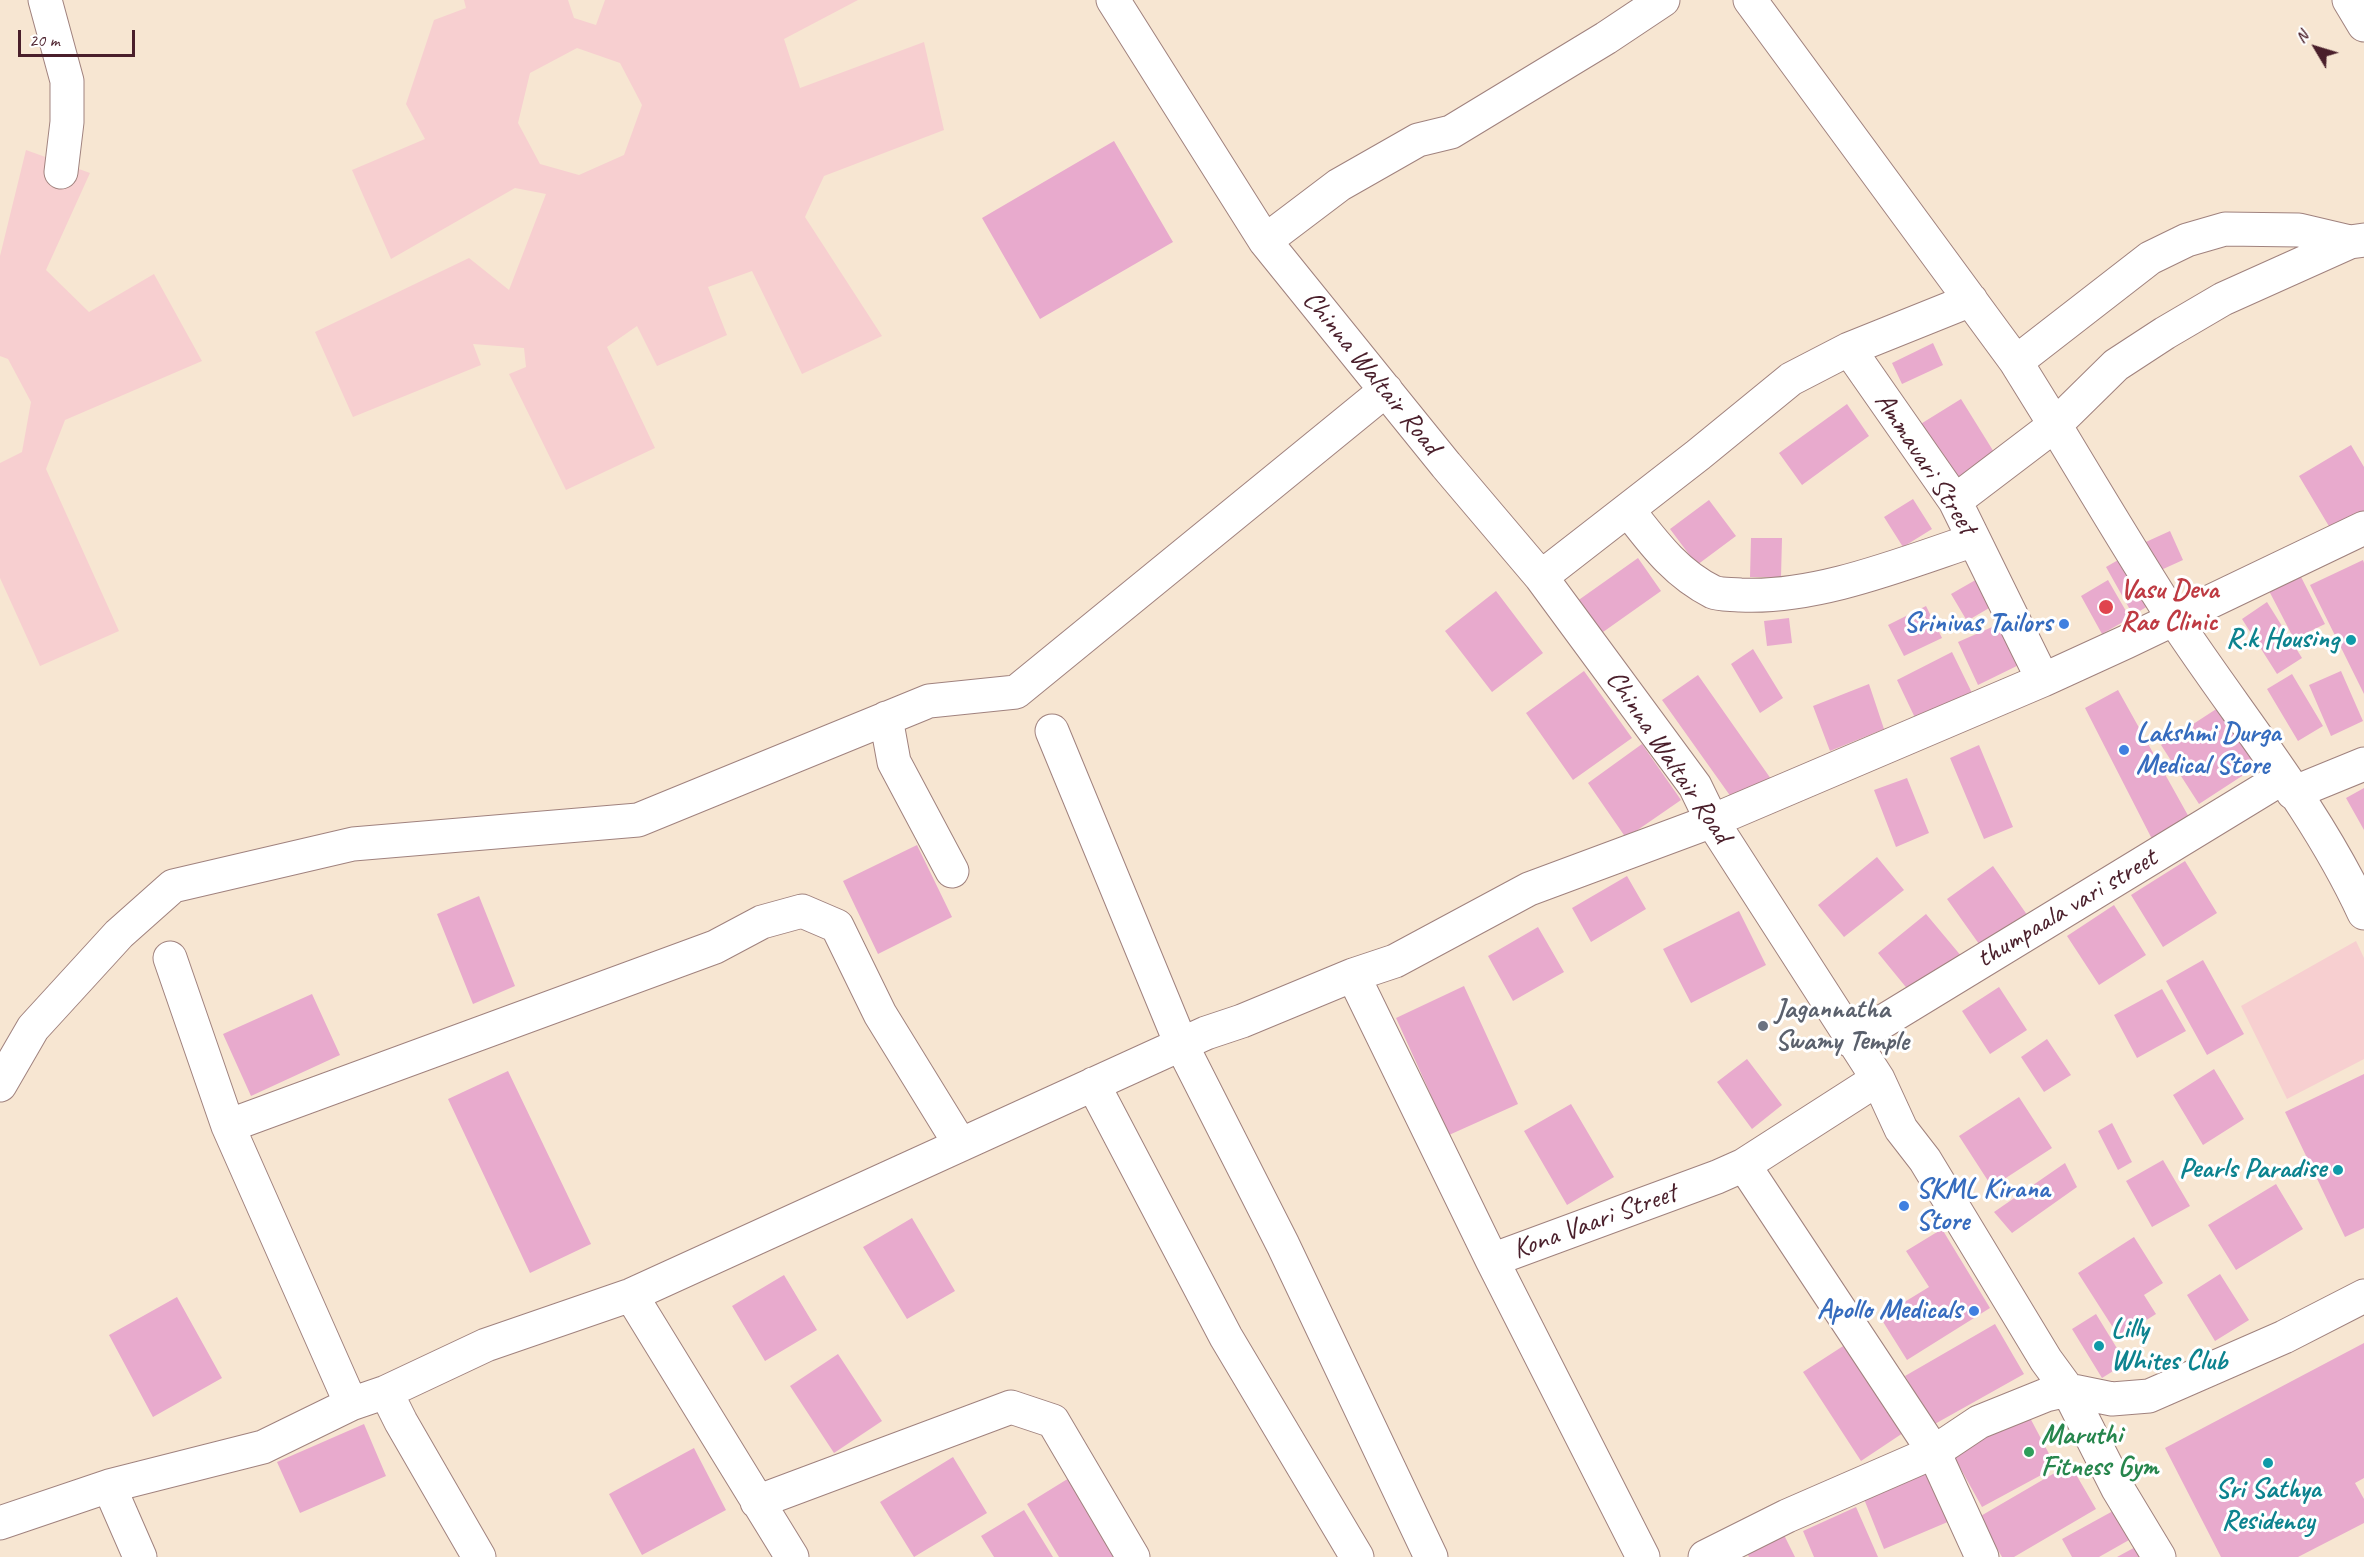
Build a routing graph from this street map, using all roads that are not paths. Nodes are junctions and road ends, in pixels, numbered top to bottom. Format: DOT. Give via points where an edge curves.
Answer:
graph roads {
  1 [pos="45,0"];
  2 [pos="1113,0"];
  3 [pos="1663,0"];
  4 [pos="1750,0"];
  5 [pos="2349,0"];
  6 [pos="2364,25"];
  7 [pos="62,172"];
  8 [pos="1265,241"];
  9 [pos="2357,241"];
  10 [pos="1971,300"];
  11 [pos="1849,349"];
  12 [pos="2016,362"];
  13 [pos="1386,390"];
  14 [pos="2055,425"];
  15 [pos="1955,501"];
  16 [pos="1628,510"];
  17 [pos="2364,528"];
  18 [pos="1974,540"];
  19 [pos="1541,577"];
  20 [pos="2175,620"];
  21 [pos="2043,680"];
  22 [pos="886,718"];
  23 [pos="1052,731"];
  24 [pos="2364,764"];
  25 [pos="2288,785"];
  26 [pos="1712,821"];
  27 [pos="952,871"];
  28 [pos="2364,913"];
  29 [pos="170,958"];
  30 [pos="1353,975"];
  31 [pos="1851,1041"];
  32 [pos="1181,1044"];
  33 [pos="1878,1079"];
  34 [pos="1093,1084"];
  35 [pos="0,1085"];
  36 [pos="228,1126"];
  37 [pos="960,1144"];
  38 [pos="1744,1165"];
  39 [pos="1492,1260"];
  40 [pos="631,1295"];
  41 [pos="2364,1296"];
  42 [pos="2068,1390"];
  43 [pos="386,1392"];
  44 [pos="351,1404"];
  45 [pos="1934,1452"];
  46 [pos="109,1486"];
  47 [pos="757,1502"];
  48 [pos="0,1523"];
  49 [pos="140,1557"];
  50 [pos="479,1557"];
  51 [pos="792,1557"];
  52 [pos="1133,1557"];
  53 [pos="1357,1557"];
  54 [pos="1431,1557"];
  55 [pos="1642,1557"];
  56 [pos="1705,1557"];
  57 [pos="1982,1557"];
  58 [pos="2159,1557"];
  1 -- 7 [label="street" via="67,81"];
  2 -- 8 [label="street, Chinna Waltair Road"];
  3 -- 8 [label="street" via="1451,132 1418,140 1339,185"];
  4 -- 10 [label="street"];
  5 -- 6 [label="street"];
  8 -- 13 [label="street, Chinna Waltair Road"];
  9 -- 12 [label="street" via="2299,230 2225,229 2187,240 2150,258"];
  9 -- 14 [label="street" via="2223,299 2165,333 2116,365"];
  10 -- 11 [label="street"];
  10 -- 12 [label="street"];
  11 -- 15 [label="street, Ammavari Street"];
  11 -- 16 [label="street" via="1791,379"];
  12 -- 14 [label="street"];
  13 -- 19 [label="street, Chinna Waltair Road"];
  13 -- 22 [label="street" via="1016,692 929,701"];
  14 -- 15 [label="street"];
  14 -- 20 [label="street"];
  15 -- 18 [label="street, Ammavari Street"];
  16 -- 18 [label="street" via="1666,558 1715,593 1758,596 1843,583"];
  16 -- 19 [label="street"];
  17 -- 20 [label="street"];
  18 -- 21 [label="street, Ammavari Street"];
  19 -- 26 [label="street, Chinna Waltair Road" via="1695,786"];
  20 -- 21 [label="street"];
  20 -- 25 [label="street"];
  21 -- 26 [label="street"];
  22 -- 27 [label="street" via="894,762"];
  22 -- 35 [label="street" via="638,820 353,844 173,886 119,934 33,1028"];
  23 -- 32 [label="street"];
  24 -- 25 [label="street, thumpaala vari street"];
  25 -- 28 [label="street" via="2350,883"];
  25 -- 31 [label="street, thumpaala vari street"];
  26 -- 30 [label="street" via="1529,889 1395,961"];
  26 -- 31 [label="street, Chinna Waltair Road"];
  29 -- 36 [label="street"];
  30 -- 32 [label="street"];
  30 -- 39 [label="street, Kona Vaari Street"];
  31 -- 33 [label="street, Chinna Waltair Road"];
  32 -- 34 [label="street"];
  32 -- 54 [label="street" via="1283,1245"];
  33 -- 38 [label="street, Kona Vaari Street"];
  33 -- 42 [label="street, Chinna Waltair Road" via="1900,1129 1925,1160"];
  34 -- 37 [label="street"];
  34 -- 53 [label="street" via="1226,1337"];
  36 -- 37 [label="street" via="715,947 762,922 802,911 837,926 880,1014"];
  36 -- 44 [label="street"];
  37 -- 40 [label="street"];
  38 -- 39 [label="street, Kona Vaari Street"];
  38 -- 45 [label="street"];
  39 -- 55 [label="street"];
  40 -- 43 [label="street" via="486,1345"];
  40 -- 47 [label="street"];
  41 -- 42 [label="street" via="2284,1337 2149,1396 2112,1400"];
  42 -- 45 [label="street" via="1979,1422"];
  42 -- 58 [label="street, Chinna Waltair Road" via="2118,1489"];
  43 -- 44 [label="street"];
  43 -- 50 [label="street"];
  44 -- 46 [label="street" via="263,1447"];
  45 -- 56 [label="street" via="1787,1516"];
  45 -- 57 [label="street"];
  46 -- 48 [label="street"];
  46 -- 49 [label="street"];
  47 -- 51 [label="street"];
  47 -- 52 [label="street" via="1011,1407 1053,1421"];
}
